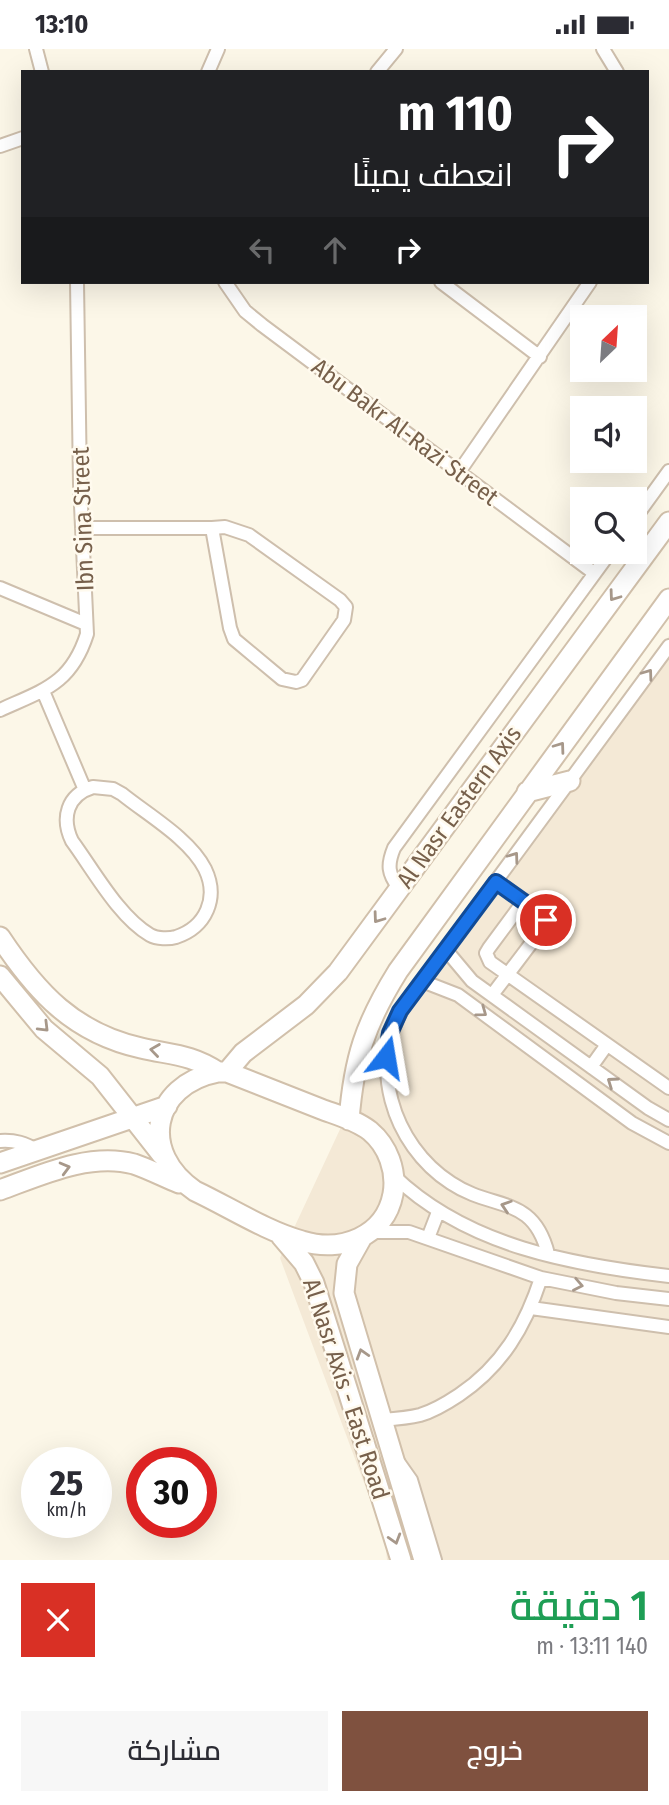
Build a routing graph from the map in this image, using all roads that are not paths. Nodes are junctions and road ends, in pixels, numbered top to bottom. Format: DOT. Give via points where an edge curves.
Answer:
graph roads {
  1 [pos="36,49"];
  2 [pos="218,49"];
  3 [pos="396,49"];
  4 [pos="603,49"];
  5 [pos="41,70"];
  6 [pos="209,70"];
  7 [pos="379,70"];
  8 [pos="616,70"];
  9 [pos="21,139"];
  10 [pos="0,146"];
  11 [pos="78,284"];
  12 [pos="226,284"];
  13 [pos="444,284"];
  14 [pos="589,284"];
  15 [pos="540,357"];
  16 [pos="669,471"];
  17 [pos="459,472"];
  18 [pos="647,501"];
  19 [pos="669,522"];
  20 [pos="82,528"];
  21 [pos="212,528"];
  22 [pos="601,564"];
  23 [pos="594,573"];
  24 [pos="0,588"];
  25 [pos="669,599"];
  26 [pos="86,624"];
  27 [pos="669,647"];
  28 [pos="43,691"];
  29 [pos="0,711"];
  30 [pos="570,781"];
  31 [pos="85,790"];
  32 [pos="527,792"];
  33 [pos="496,882"];
  34 [pos="400,888"];
  35 [pos="523,902"];
  36 [pos="0,937"];
  37 [pos="446,950"];
  38 [pos="508,975"];
  39 [pos="0,976"];
  40 [pos="422,981"];
  41 [pos="492,995"];
  42 [pos="606,1046"];
  43 [pos="591,1067"];
  44 [pos="222,1072"];
  45 [pos="669,1088"];
  46 [pos="166,1106"];
  47 [pos="131,1117"];
  48 [pos="349,1120"];
  49 [pos="669,1120"];
  50 [pos="0,1141"];
  51 [pos="669,1143"];
  52 [pos="38,1151"];
  53 [pos="162,1154"];
  54 [pos="8,1161"];
  55 [pos="394,1176"];
  56 [pos="25,1181"];
  57 [pos="0,1190"];
  58 [pos="195,1191"];
  59 [pos="438,1212"];
  60 [pos="272,1229"];
  61 [pos="366,1235"];
  62 [pos="428,1238"];
  63 [pos="548,1254"];
  64 [pos="669,1276"];
  65 [pos="541,1278"];
  66 [pos="669,1299"];
  67 [pos="531,1308"];
  68 [pos="669,1327"];
  69 [pos="375,1397"];
  70 [pos="352,1403"];
  71 [pos="382,1420"];
  72 [pos="393,1454"];
  73 [pos="401,1560"];
  74 [pos="424,1560"];
  75 [pos="435,1560"];
  1 -- 5 [label="street"];
  2 -- 6 [label="street"];
  3 -- 7 [label="street"];
  4 -- 8 [label="street"];
  9 -- 10 [label="street"];
  11 -- 20 [label="street, Ibn Sina Street"];
  12 -- 17 [label="street, Abu Bakr Al-Razi Street" via="262,325"];
  13 -- 15 [label="street"];
  14 -- 15 [label="street"];
  15 -- 17 [label="street"];
  16 -- 18 [label="street"];
  17 -- 23 [label="street, Abu Bakr Al-Razi Street"];
  19 -- 34 [label="street, Al Nasr Eastern Axis, one-way"];
  20 -- 21 [label="street"];
  20 -- 26 [label="street, Ibn Sina Street"];
  21 -- 21 [label="street" via="249,535 346,607 345,620 302,680 282,679 234,639"];
  22 -- 23 [label="street"];
  23 -- 34 [label="street" via="394,848 388,862 390,877"];
  24 -- 26 [label="street"];
  32 -- 25 [label="street, Al Nasr Eastern Axis, one-way"];
  26 -- 28 [label="street, Ibn Sina Street" via="81,653 70,670"];
  30 -- 27 [label="street, one-way"];
  28 -- 29 [label="street, Ibn Sina Street"];
  28 -- 31 [label="street"];
  30 -- 32 [label="street"];
  33 -- 30 [label="street, one-way"];
  31 -- 31 [label="street" via="68,807 66,829 117,904 153,937 172,939 189,933 203,920 210,903 212,889 204,867 190,848 113,789"];
  32 -- 48 [label="street, Al Nasr Eastern Axis" via="377,1006 361,1042"];
  33 -- 35 [label="street"];
  33 -- 37 [label="street"];
  34 -- 44 [label="street, Al Nasr Eastern Axis, one-way" via="338,972 306,1005"];
  35 -- 38 [label="street" via="486,953 490,962"];
  35 -- 38 [label="street" via="544,916 545,925"];
  44 -- 36 [label="street, one-way" via="186,1055 123,1044 76,1022 53,1004"];
  37 -- 40 [label="street"];
  37 -- 41 [label="street" via="467,976"];
  38 -- 41 [label="street"];
  38 -- 42 [label="street"];
  39 -- 47 [label="street, one-way" via="44,1029 100,1076"];
  40 -- 51 [label="street, one-way" via="458,995 632,1123"];
  63 -- 40 [label="street, one-way" via="541,1232 530,1218 441,1177 398,1121 387,1081 387,1045 400,1011"];
  41 -- 43 [label="street"];
  42 -- 43 [label="street"];
  42 -- 45 [label="street"];
  49 -- 43 [label="street, one-way"];
  44 -- 46 [label="street" via="188,1082"];
  44 -- 48 [label="street"];
  46 -- 47 [label="street"];
  46 -- 53 [label="street" via="160,1132"];
  47 -- 52 [label="street"];
  47 -- 53 [label="street"];
  48 -- 55 [label="street" via="380,1142"];
  50 -- 52 [label="street" via="19,1142"];
  52 -- 54 [label="street"];
  53 -- 58 [label="street" via="180,1181"];
  54 -- 56 [label="street"];
  55 -- 59 [label="street"];
  55 -- 61 [label="street, Al Nasr Axis - East Road" via="387,1213"];
  56 -- 57 [label="street"];
  56 -- 58 [label="street, one-way" via="78,1165 113,1161 133,1164"];
  58 -- 60 [label="street"];
  59 -- 62 [label="street"];
  59 -- 63 [label="street" via="469,1228"];
  60 -- 61 [label="street" via="300,1241 331,1245"];
  60 -- 70 [label="street, Al Nasr Axis - East Road" via="297,1254 314,1283"];
  61 -- 62 [label="street" via="397,1230"];
  69 -- 61 [label="street, Al Nasr Axis - East Road, one-way" via="344,1293 347,1264"];
  62 -- 65 [label="street"];
  63 -- 64 [label="street" via="614,1270"];
  65 -- 66 [label="street, one-way"];
  65 -- 67 [label="street"];
  67 -- 68 [label="street"];
  67 -- 71 [label="street" via="511,1345 475,1384 421,1415"];
  69 -- 70 [label="street"];
  69 -- 71 [label="street, Al Nasr Axis - East Road"];
  70 -- 73 [label="street, Al Nasr Axis - East Road, one-way"];
  71 -- 72 [label="street, Al Nasr Axis - East Road"];
  72 -- 74 [label="street, Al Nasr Axis - East Road"];
  72 -- 75 [label="street" via="411,1480"];
}
